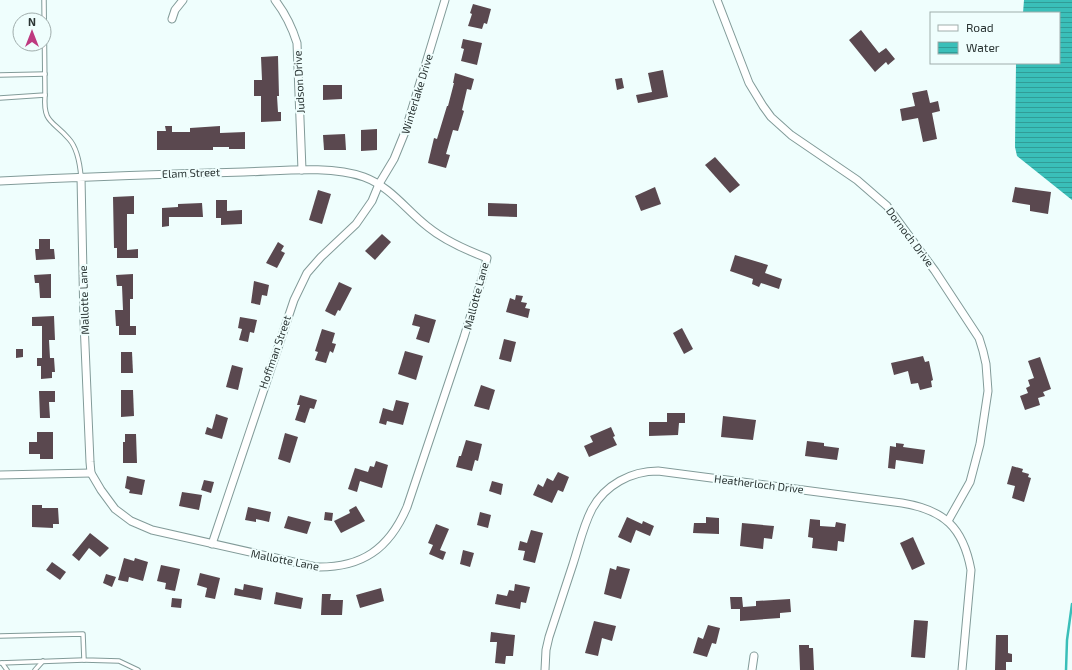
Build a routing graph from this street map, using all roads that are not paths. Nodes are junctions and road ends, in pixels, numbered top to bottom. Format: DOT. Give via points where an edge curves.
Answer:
graph roads {
  1 [pos="44,0"];
  2 [pos="183,0"];
  3 [pos="275,0"];
  4 [pos="445,0"];
  5 [pos="717,0"];
  6 [pos="172,19"];
  7 [pos="45,74"];
  8 [pos="0,75"];
  9 [pos="46,95"];
  10 [pos="0,98"];
  11 [pos="302,170"];
  12 [pos="81,177"];
  13 [pos="0,181"];
  14 [pos="380,184"];
  15 [pos="91,473"];
  16 [pos="0,475"];
  17 [pos="948,521"];
  18 [pos="212,544"];
  19 [pos="0,636"];
  20 [pos="754,656"];
  21 [pos="84,660"];
  22 [pos="43,661"];
  23 [pos="1,663"];
  24 [pos="8,670"];
  25 [pos="35,670"];
  26 [pos="138,670"];
  27 [pos="545,670"];
  28 [pos="752,670"];
  29 [pos="962,670"];
  1 -- 7 [label="lane"];
  2 -- 6 [label="street"];
  3 -- 11 [label="street, Judson Drive" via="286,16 297,43"];
  4 -- 14 [label="street, Winterlake Drive" via="405,132"];
  5 -- 17 [label="street, Dornoch Drive" via="749,83 771,117 801,143 857,180 887,206 935,271 979,338 988,384 985,417 970,482"];
  7 -- 8 [label="lane"];
  7 -- 9 [label="lane"];
  9 -- 10 [label="lane"];
  9 -- 12 [label="lane" via="44,108 48,119 70,140 79,161"];
  11 -- 12 [label="street, Elam Street"];
  11 -- 14 [label="street, Elam Street" via="355,174"];
  12 -- 13 [label="street, Elam Street"];
  12 -- 15 [label="street, Mallotte Lane"];
  14 -- 18 [label="street, Hoffman Street" via="356,224 321,257 300,285"];
  14 -- 18 [label="street, Mallotte Lane" via="429,228 466,250 487,258 464,337 401,520 390,538 375,552 356,562 331,568"];
  15 -- 16 [label="street"];
  15 -- 18 [label="street, Mallotte Lane" via="109,502 131,521 160,532"];
  17 -- 27 [label="street, Heatherloch Drive" via="933,511 902,503 666,472 646,471 632,475 609,489 592,509 549,637"];
  17 -- 29 [label="street, Heatherloch Drive" via="964,543 971,570"];
  19 -- 21 [label="lane" via="83,634"];
  20 -- 28 [label="street"];
  21 -- 22 [label="lane"];
  21 -- 26 [label="lane" via="119,661"];
  22 -- 23 [label="lane"];
  22 -- 25 [label="lane"];
  23 -- 24 [label="lane"];
}
